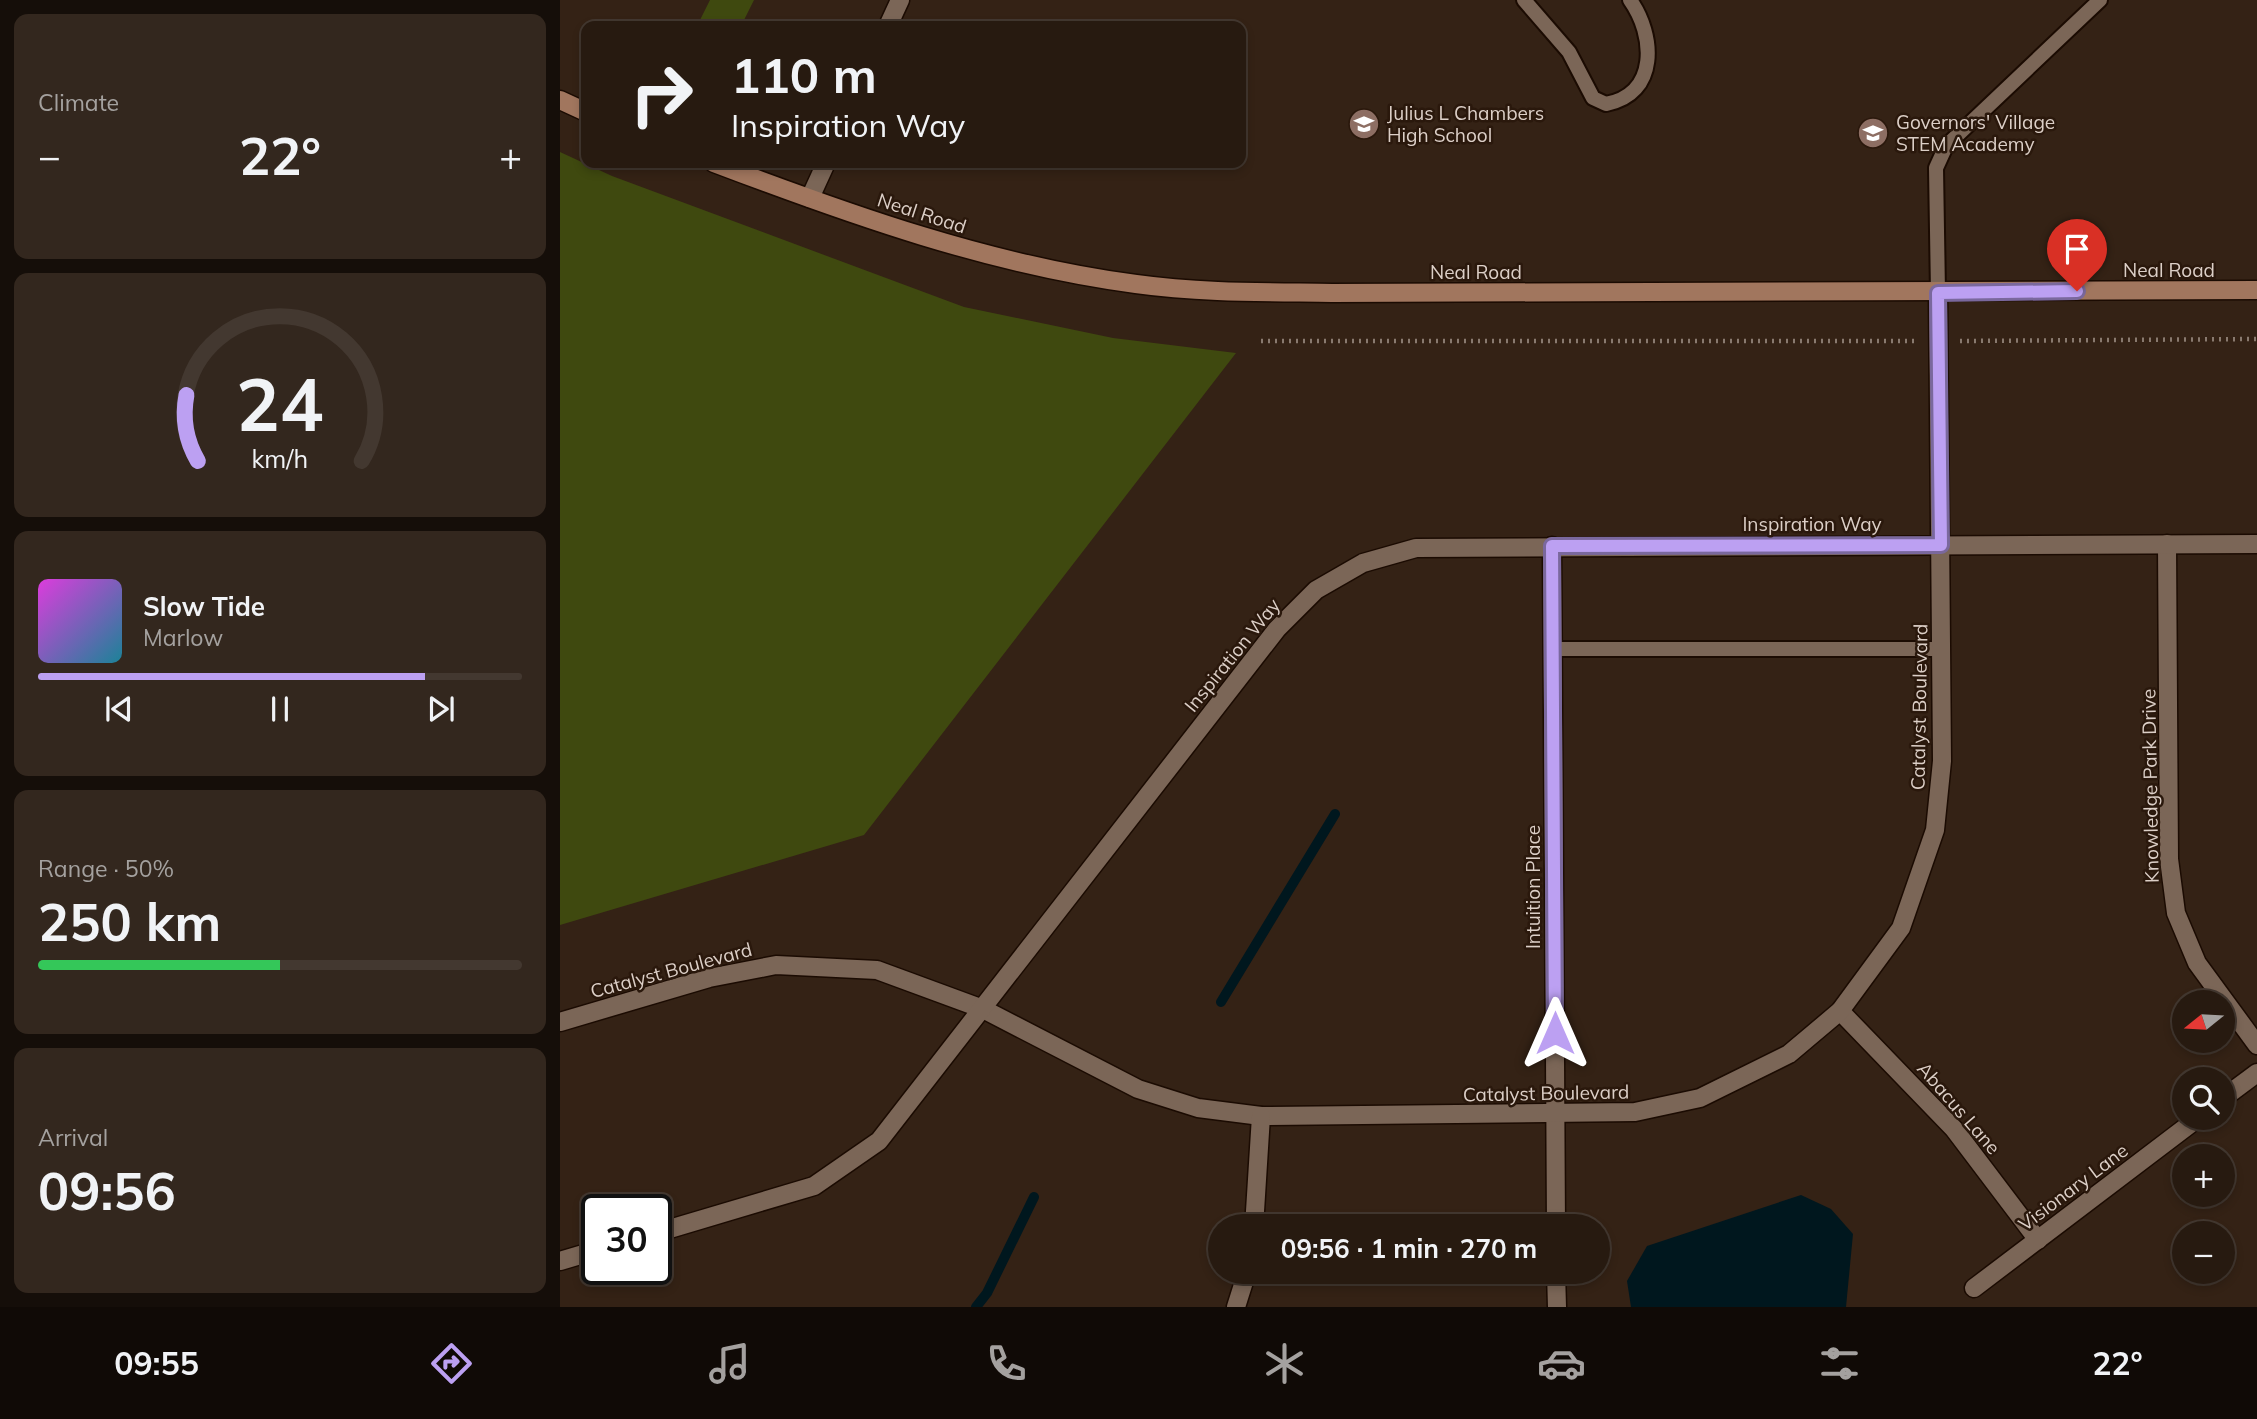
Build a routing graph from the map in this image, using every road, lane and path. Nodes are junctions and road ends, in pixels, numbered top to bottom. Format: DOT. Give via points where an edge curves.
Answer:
graph roads {
  1 [pos="900,0"];
  2 [pos="1524,0"];
  3 [pos="1630,0"];
  4 [pos="2100,0"];
  5 [pos="890,21"];
  6 [pos="560,100"];
  7 [pos="581,110"];
  8 [pos="728,168"];
  9 [pos="824,168"];
  10 [pos="810,198"];
  11 [pos="2257,290"];
  12 [pos="1938,293"];
  13 [pos="2257,339"];
  14 [pos="1987,340"];
  15 [pos="1261,341"];
  16 [pos="1890,341"];
  17 [pos="2167,544"];
  18 [pos="2257,544"];
  19 [pos="1941,545"];
  20 [pos="1552,546"];
  21 [pos="1553,649"];
  22 [pos="1941,649"];
  23 [pos="983,1009"];
  24 [pos="1840,1011"];
  25 [pos="560,1022"];
  26 [pos="2257,1045"];
  27 [pos="2257,1073"];
  28 [pos="2235,1089"];
  29 [pos="1555,1115"];
  30 [pos="1261,1116"];
  31 [pos="2181,1130"];
  32 [pos="1255,1214"];
  33 [pos="1556,1214"];
  34 [pos="672,1228"];
  35 [pos="2038,1240"];
  36 [pos="581,1255"];
  37 [pos="560,1261"];
  38 [pos="1243,1284"];
  39 [pos="1556,1284"];
  40 [pos="1974,1288"];
  41 [pos="1236,1307"];
  42 [pos="1556,1307"];
  1 -- 5 [label="street"];
  2 -- 3 [label="lane" via="1569,52 1593,98 1606,104 1633,91 1648,63 1646,29"];
  4 -- 12 [label="lane" via="1946,146 1936,168"];
  6 -- 7 [label="street"];
  8 -- 10 [label="street, Neal Road"];
  9 -- 10 [label="street"];
  10 -- 12 [label="street, Neal Road" via="1010,261 1114,281 1203,291"];
  11 -- 12 [label="street, Neal Road"];
  12 -- 19 [label="street, Catalyst Boulevard"];
  13 -- 14 [label="path"];
  15 -- 16 [label="path"];
  17 -- 18 [label="street, Inspiration Way"];
  17 -- 19 [label="street, Inspiration Way"];
  17 -- 26 [label="street, Knowledge Park Drive" via="2169,859 2176,913 2197,963"];
  19 -- 20 [label="street, Inspiration Way"];
  19 -- 22 [label="street, Catalyst Boulevard"];
  20 -- 21 [label="street, Intuition Place"];
  20 -- 23 [label="street, Inspiration Way" via="1416,548 1363,563 1316,590 1277,629"];
  21 -- 22 [label="lane"];
  21 -- 29 [label="street, Intuition Place"];
  22 -- 24 [label="street, Catalyst Boulevard" via="1942,761 1936,830 1901,928"];
  23 -- 25 [label="street, Catalyst Boulevard" via="877,970 776,965 709,978"];
  23 -- 30 [label="street, Catalyst Boulevard" via="1138,1089 1198,1108"];
  23 -- 34 [label="street, Inspiration Way" via="879,1141 814,1186"];
  24 -- 29 [label="street, Catalyst Boulevard" via="1789,1054 1700,1098 1635,1112"];
  24 -- 35 [label="street, Abacus Lane" via="1954,1129"];
  27 -- 28 [label="street"];
  29 -- 30 [label="street, Catalyst Boulevard"];
  29 -- 33 [label="street, Intuition Place"];
  30 -- 32 [label="street"];
  31 -- 35 [label="street, Visionary Lane"];
  35 -- 40 [label="street, Visionary Lane"];
  36 -- 37 [label="street"];
  38 -- 41 [label="street"];
  39 -- 42 [label="street"];
}
